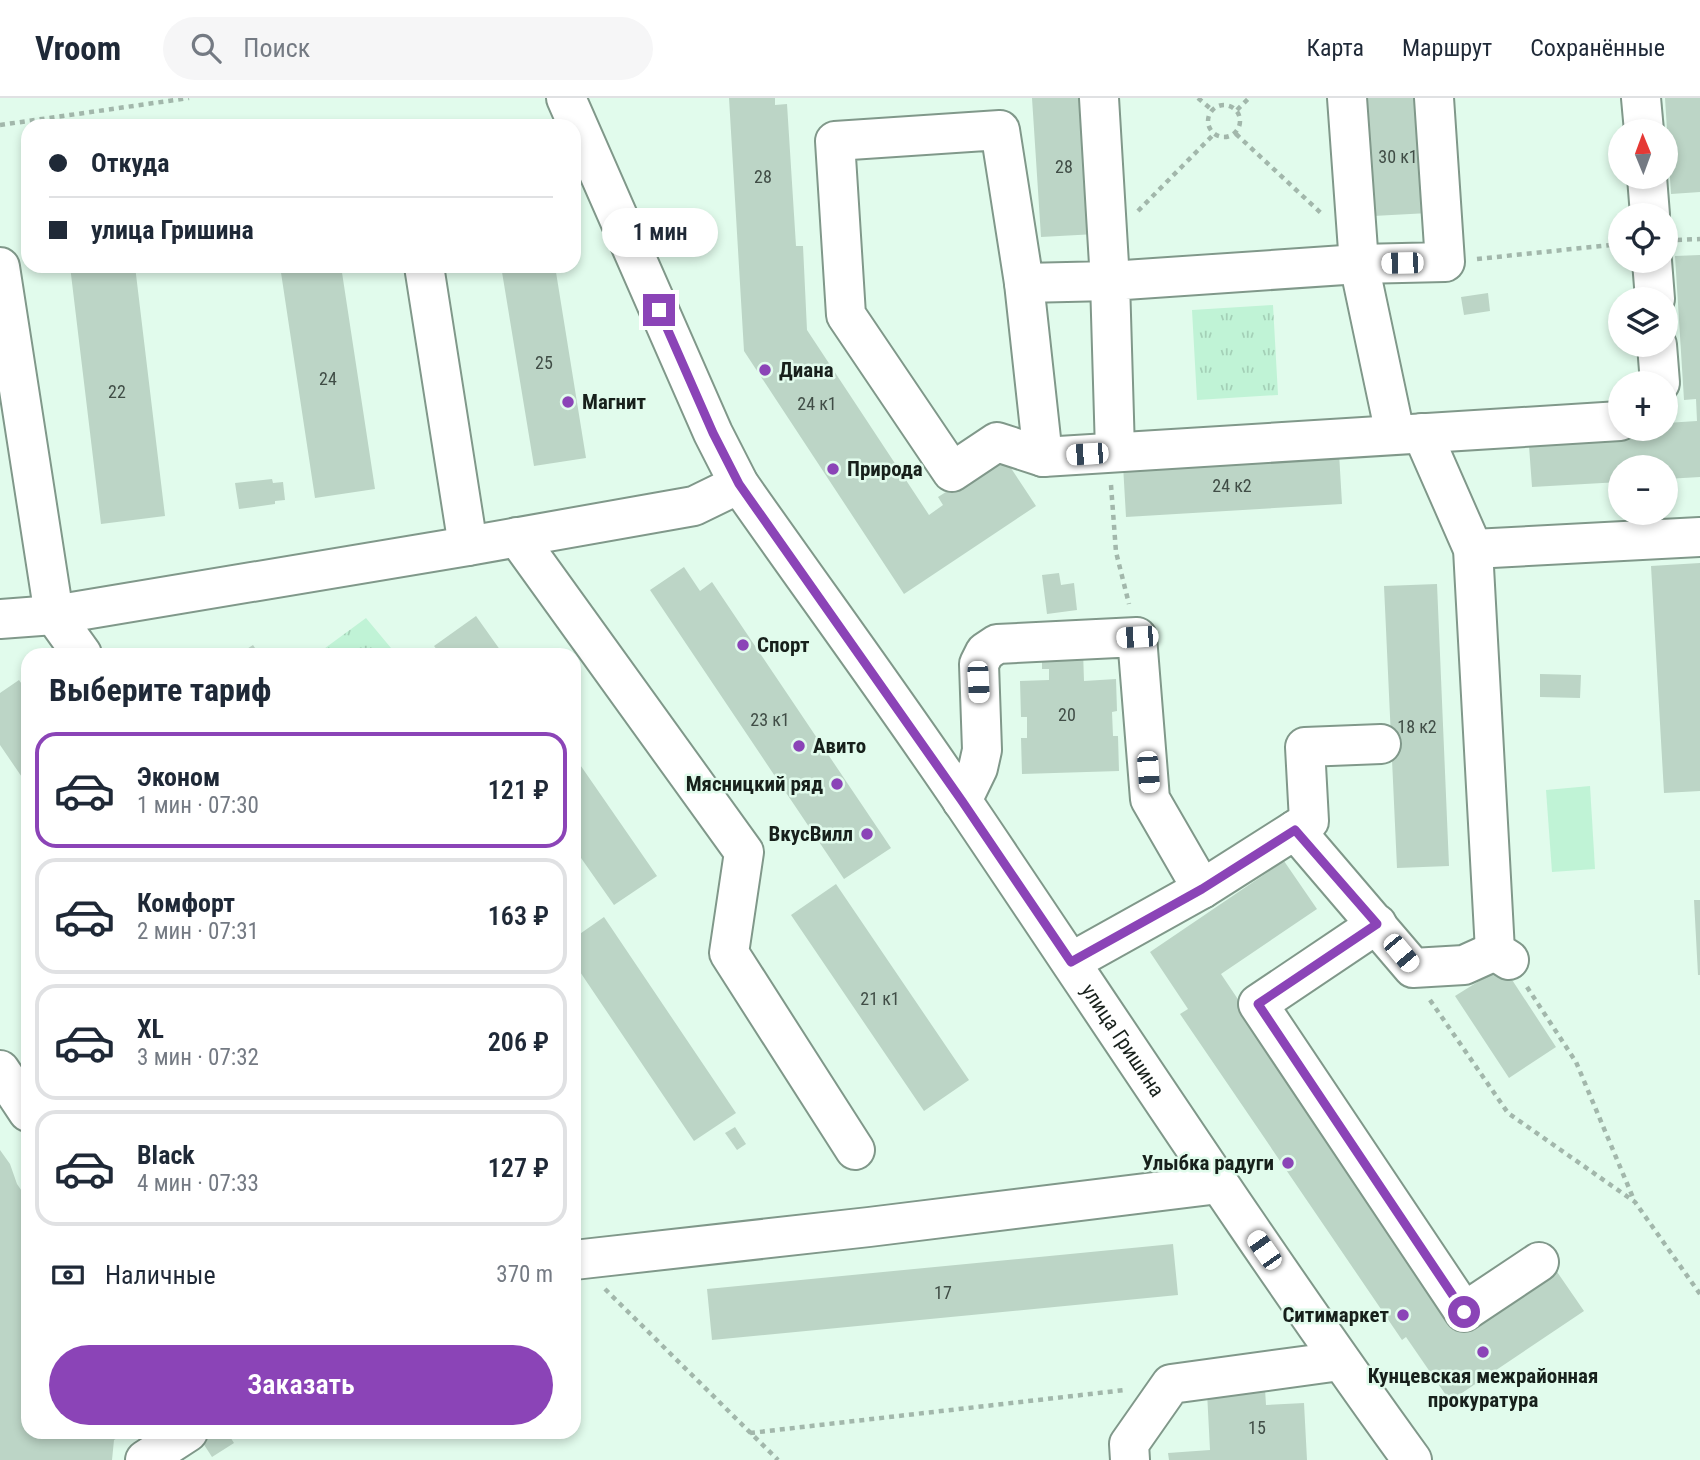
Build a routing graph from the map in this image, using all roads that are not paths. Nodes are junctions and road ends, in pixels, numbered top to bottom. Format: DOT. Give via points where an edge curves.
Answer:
graph roads {
  1 [pos="566,98"];
  2 [pos="1099,98"];
  3 [pos="1347,98"];
  4 [pos="1434,98"];
  5 [pos="1641,98"];
  6 [pos="575,119"];
  7 [pos="1643,119"];
  8 [pos="581,132"];
  9 [pos="1358,256"];
  10 [pos="0,267"];
  11 [pos="425,273"];
  12 [pos="1110,281"];
  13 [pos="1024,283"];
  14 [pos="1608,422"];
  15 [pos="1409,434"];
  16 [pos="1112,452"];
  17 [pos="1043,457"];
  18 [pos="739,484"];
  19 [pos="517,537"];
  20 [pos="1700,537"];
  21 [pos="468,546"];
  22 [pos="1473,549"];
  23 [pos="54,615"];
  24 [pos="0,618"];
  25 [pos="78,648"];
  26 [pos="1381,744"];
  27 [pos="962,801"];
  28 [pos="1295,830"];
  29 [pos="1202,889"];
  30 [pos="1377,924"];
  31 [pos="1071,962"];
  32 [pos="0,1070"];
  33 [pos="21,1102"];
  34 [pos="855,1150"];
  35 [pos="1219,1184"];
  36 [pos="581,1258"];
  37 [pos="1539,1262"];
  38 [pos="1340,1360"];
  39 [pos="177,1439"];
  40 [pos="145,1460"];
  41 [pos="1130,1460"];
  42 [pos="1412,1460"];
  1 -- 6 [label="street, улица Гришина"];
  2 -- 12 [label="street"];
  3 -- 9 [label="street"];
  4 -- 9 [label="street" via="1445,262"];
  5 -- 7 [label="street"];
  8 -- 18 [label="street, улица Гришина"];
  9 -- 12 [label="street"];
  9 -- 15 [label="street"];
  10 -- 23 [label="street"];
  11 -- 21 [label="street"];
  12 -- 13 [label="street"];
  12 -- 16 [label="street"];
  13 -- 17 [label="street"];
  13 -- 17 [label="street" via="1000,130 835,141 846,315 952,472 997,442"];
  14 -- 15 [label="street"];
  15 -- 16 [label="street"];
  15 -- 22 [label="street"];
  16 -- 17 [label="street"];
  18 -- 19 [label="street" via="694,506"];
  18 -- 27 [label="street, улица Гришина"];
  19 -- 21 [label="street"];
  19 -- 34 [label="street" via="744,852 729,953"];
  20 -- 22 [label="street"];
  21 -- 23 [label="street"];
  22 -- 30 [label="street" via="1502,955 1464,965 1413,968"];
  23 -- 24 [label="street"];
  23 -- 25 [label="street"];
  26 -- 28 [label="street" via="1305,747 1308,821"];
  27 -- 29 [label="street" via="982,750 979,664 985,652 997,644 1137,637 1150,800"];
  27 -- 31 [label="street, улица Гришина"];
  28 -- 29 [label="street"];
  28 -- 30 [label="street"];
  29 -- 31 [label="street"];
  30 -- 37 [label="street" via="1258,1004 1464,1312"];
  31 -- 35 [label="street, улица Гришина"];
  32 -- 33 [label="street"];
  35 -- 36 [label="street"];
  35 -- 38 [label="street, улица Гришина"];
  38 -- 41 [label="street" via="1171,1384 1129,1444"];
  38 -- 42 [label="street, улица Гришина"];
  39 -- 40 [label="street"];
}
